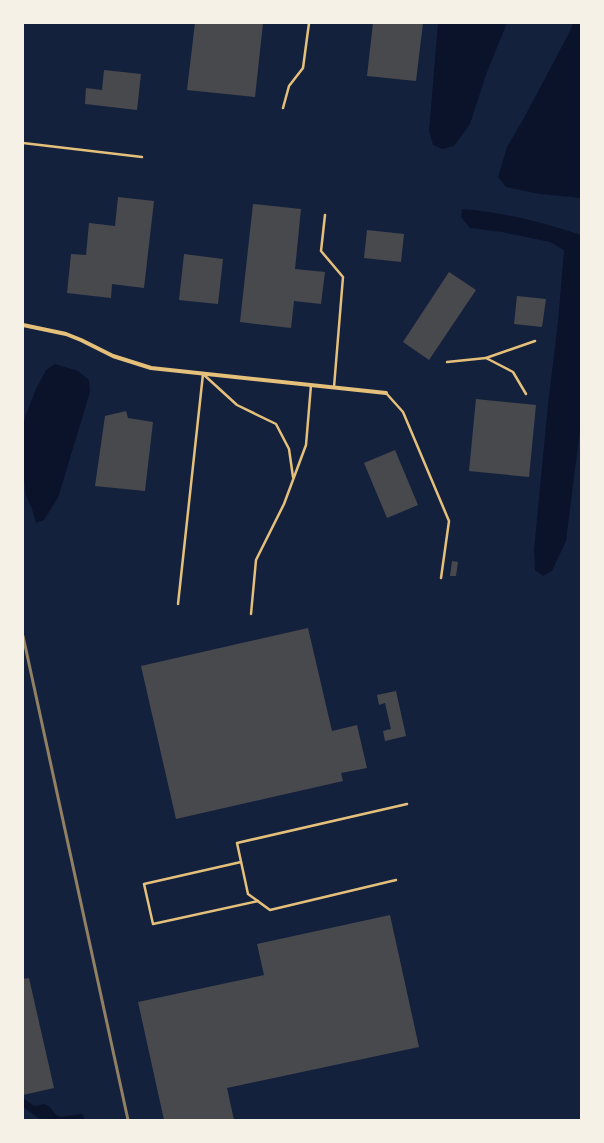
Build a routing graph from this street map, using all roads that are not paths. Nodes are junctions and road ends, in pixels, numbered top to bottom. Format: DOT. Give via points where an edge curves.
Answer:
graph roads {
  1 [pos="309,23"];
  2 [pos="283,108"];
  3 [pos="23,143"];
  4 [pos="142,157"];
  5 [pos="325,215"];
  6 [pos="23,325"];
  7 [pos="535,341"];
  8 [pos="486,358"];
  9 [pos="447,362"];
  10 [pos="203,374"];
  11 [pos="311,385"];
  12 [pos="334,388"];
  13 [pos="386,393"];
  14 [pos="526,394"];
  15 [pos="294,478"];
  16 [pos="441,578"];
  17 [pos="178,604"];
  18 [pos="251,614"];
  19 [pos="407,804"];
  20 [pos="241,862"];
  21 [pos="396,880"];
  22 [pos="258,901"];
  1 -- 2 [label="lane" via="303,68 289,86"];
  3 -- 4 [label="lane"];
  5 -- 12 [label="lane" via="321,251 343,277"];
  6 -- 10 [label="street" via="66,334 137,365"];
  7 -- 8 [label="lane"];
  8 -- 9 [label="lane"];
  8 -- 14 [label="lane" via="513,372"];
  10 -- 11 [label="street"];
  10 -- 15 [label="lane" via="237,405 276,424 289,449"];
  10 -- 17 [label="lane"];
  11 -- 12 [label="street"];
  11 -- 15 [label="lane" via="306,445"];
  12 -- 13 [label="street"];
  13 -- 16 [label="lane" via="403,412 449,522"];
  15 -- 18 [label="lane" via="256,560"];
  19 -- 20 [label="lane" via="237,843"];
  20 -- 22 [label="lane" via="248,894"];
  20 -- 22 [label="lane" via="144,884 153,924"];
  21 -- 22 [label="lane" via="270,910"];
}
